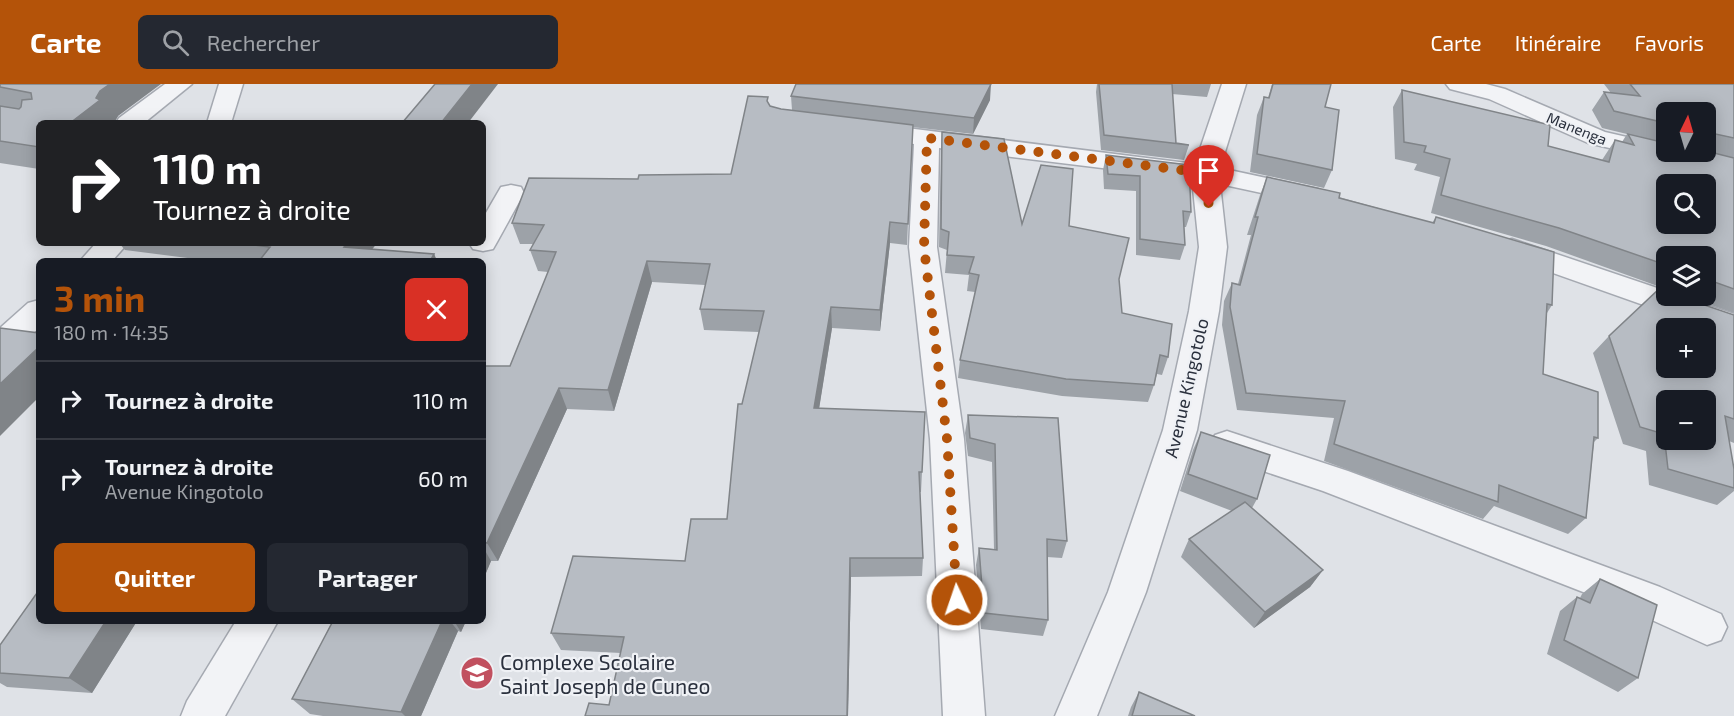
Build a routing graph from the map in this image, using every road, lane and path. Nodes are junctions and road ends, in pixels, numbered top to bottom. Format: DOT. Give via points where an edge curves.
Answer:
graph roads {
  1 [pos="180,84"];
  2 [pos="231,84"];
  3 [pos="1234,84"];
  4 [pos="1458,84"];
  5 [pos="132,120"];
  6 [pos="220,120"];
  7 [pos="838,127"];
  8 [pos="927,138"];
  9 [pos="1734,169"];
  10 [pos="1205,173"];
  11 [pos="511,193"];
  12 [pos="1330,200"];
  13 [pos="486,238"];
  14 [pos="1489,242"];
  15 [pos="111,246"];
  16 [pos="97,258"];
  17 [pos="36,314"];
  18 [pos="1734,326"];
  19 [pos="0,346"];
  20 [pos="1180,429"];
  21 [pos="256,624"];
  22 [pos="1707,627"];
  23 [pos="202,716"];
  24 [pos="964,716"];
  25 [pos="1076,716"];
  1 -- 5 [label="street"];
  2 -- 6 [label="street"];
  3 -- 10 [label="street, Avenue Kingotolo"];
  4 -- 9 [label="street, Manenga" via="1497,94 1597,138"];
  7 -- 8 [label="street"];
  8 -- 10 [label="street"];
  8 -- 24 [label="street" via="924,247 947,439"];
  10 -- 12 [label="street"];
  10 -- 20 [label="street, Avenue Kingotolo" via="1213,247"];
  11 -- 13 [label="street"];
  14 -- 18 [label="street"];
  15 -- 16 [label="street"];
  17 -- 19 [label="street"];
  20 -- 22 [label="street" via="1335,482 1646,599"];
  20 -- 25 [label="street, Avenue Kingotolo" via="1126,592"];
  21 -- 23 [label="street"];
}
